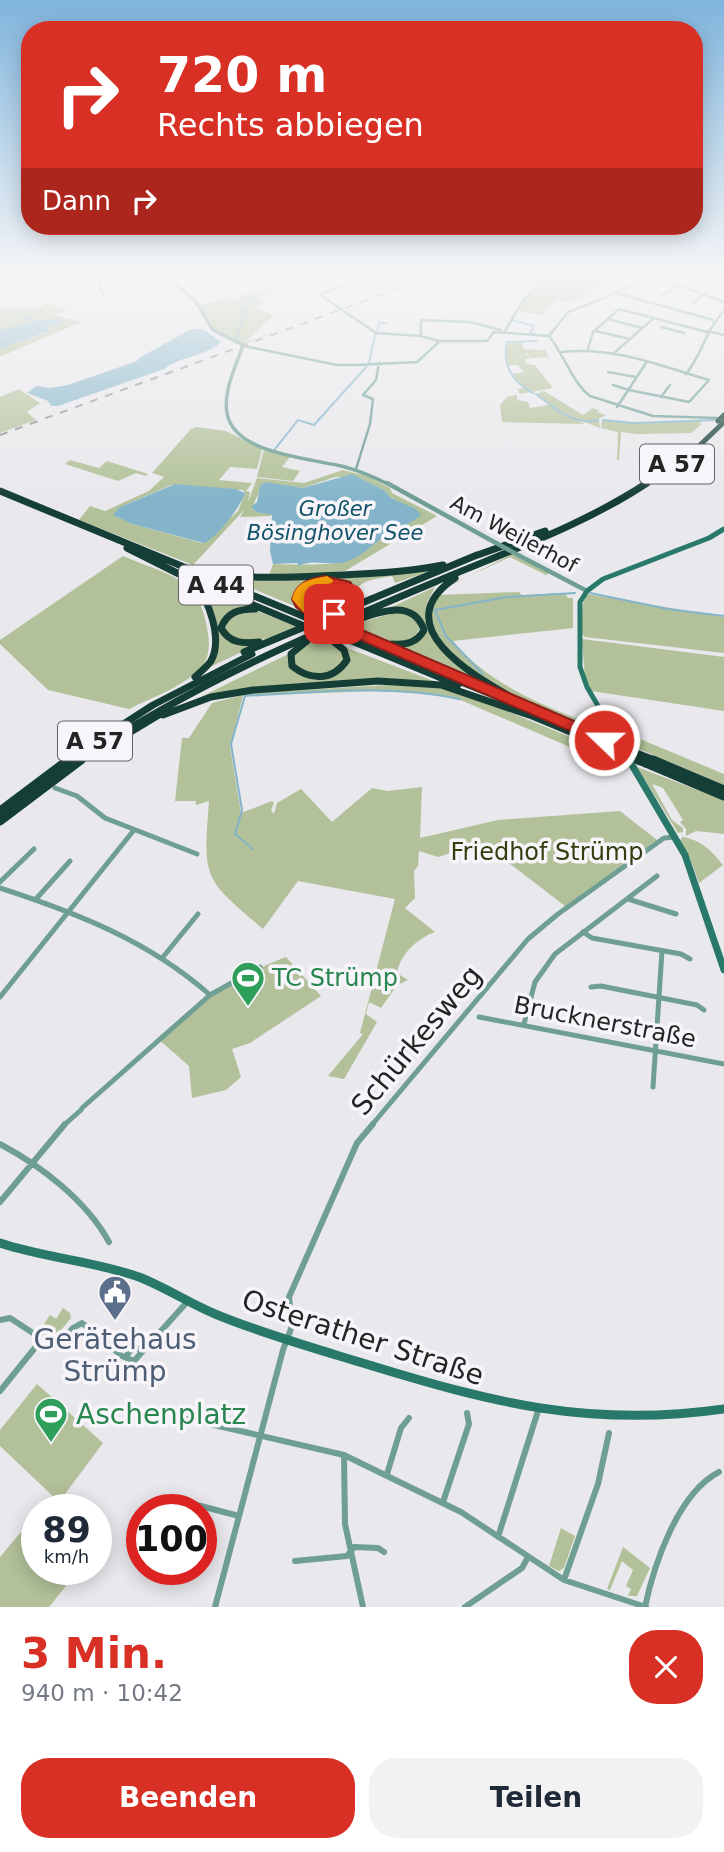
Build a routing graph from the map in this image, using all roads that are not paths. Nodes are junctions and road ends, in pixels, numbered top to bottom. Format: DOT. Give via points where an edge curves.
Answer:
graph roads {
  1 [pos="242,350"];
  2 [pos="272,350"];
  3 [pos="430,350"];
  4 [pos="579,350"];
  5 [pos="595,350"];
  6 [pos="618,350"];
  7 [pos="700,350"];
  8 [pos="562,352"];
  9 [pos="615,353"];
  10 [pos="379,363"];
  11 [pos="647,363"];
  12 [pos="608,372"];
  13 [pos="686,374"];
  14 [pos="636,377"];
  15 [pos="670,385"];
  16 [pos="612,386"];
  17 [pos="629,390"];
  18 [pos="661,397"];
  19 [pos="617,407"];
  20 [pos="724,415"];
  21 [pos="720,420"];
  22 [pos="356,469"];
  23 [pos="0,493"];
  24 [pos="724,529"];
  25 [pos="545,531"];
  26 [pos="496,543"];
  27 [pos="135,547"];
  28 [pos="127,548"];
  29 [pos="477,555"];
  30 [pos="520,556"];
  31 [pos="485,561"];
  32 [pos="201,570"];
  33 [pos="179,574"];
  34 [pos="587,591"];
  35 [pos="404,595"];
  36 [pos="334,614"];
  37 [pos="276,615"];
  38 [pos="309,619"];
  39 [pos="337,632"];
  40 [pos="285,635"];
  41 [pos="308,640"];
  42 [pos="372,640"];
  43 [pos="195,677"];
  44 [pos="519,701"];
  45 [pos="148,708"];
  46 [pos="529,715"];
  47 [pos="144,724"];
  48 [pos="569,726"];
  49 [pos="604,743"];
  50 [pos="647,761"];
  51 [pos="52,785"];
  52 [pos="724,790"];
  53 [pos="724,796"];
  54 [pos="0,811"];
  55 [pos="0,821"];
  56 [pos="134,830"];
  57 [pos="675,837"];
  58 [pos="34,849"];
  59 [pos="197,854"];
  60 [pos="70,861"];
  61 [pos="657,876"];
  62 [pos="0,882"];
  63 [pos="0,888"];
  64 [pos="36,899"];
  65 [pos="628,899"];
  66 [pos="70,910"];
  67 [pos="198,914"];
  68 [pos="676,914"];
  69 [pos="583,932"];
  70 [pos="662,951"];
  71 [pos="163,957"];
  72 [pos="690,959"];
  73 [pos="260,967"];
  74 [pos="724,970"];
  75 [pos="591,987"];
  76 [pos="210,995"];
  77 [pos="0,997"];
  78 [pos="659,998"];
  79 [pos="704,1010"];
  80 [pos="478,1017"];
  81 [pos="524,1024"];
  82 [pos="655,1051"];
  83 [pos="724,1064"];
  84 [pos="653,1087"];
  85 [pos="0,1143"];
  86 [pos="33,1163"];
  87 [pos="0,1202"];
  88 [pos="109,1242"];
  89 [pos="0,1243"];
  90 [pos="188,1301"];
  91 [pos="0,1320"];
  92 [pos="287,1340"];
  93 [pos="58,1346"];
  94 [pos="0,1391"];
  95 [pos="724,1409"];
  96 [pos="538,1411"];
  97 [pos="467,1413"];
  98 [pos="409,1418"];
  99 [pos="188,1419"];
  100 [pos="609,1433"];
  101 [pos="260,1436"];
  102 [pos="344,1455"];
  103 [pos="719,1472"];
  104 [pos="387,1474"];
  105 [pos="443,1503"];
  106 [pos="217,1510"];
  107 [pos="239,1516"];
  108 [pos="498,1537"];
  109 [pos="351,1551"];
  110 [pos="384,1552"];
  111 [pos="527,1557"];
  112 [pos="295,1561"];
  113 [pos="564,1580"];
  114 [pos="215,1607"];
  115 [pos="363,1607"];
  116 [pos="464,1607"];
  117 [pos="645,1607"];
  1 -- 26 [label="street, Am Weilerhof" via="226,413 246,440 274,452 370,476"];
  2 -- 10 [label="street" via="337,365"];
  3 -- 10 [label="street" via="417,362"];
  4 -- 8 [label="street"];
  5 -- 9 [label="street"];
  6 -- 9 [label="street"];
  7 -- 13 [label="street"];
  8 -- 19 [label="street" via="585,393"];
  9 -- 11 [label="street"];
  10 -- 22 [label="street" via="377,377 363,395 373,399"];
  11 -- 13 [label="street"];
  11 -- 14 [label="street"];
  12 -- 14 [label="street"];
  13 -- 18 [label="street" via="708,380 699,394 689,402"];
  14 -- 17 [label="street"];
  15 -- 18 [label="street"];
  16 -- 17 [label="street"];
  17 -- 18 [label="street"];
  17 -- 19 [label="street"];
  19 -- 21 [label="street" via="662,418"];
  20 -- 21 [label="highway, A 57, bridge"];
  21 -- 25 [label="highway, A 57" via="645,481"];
  21 -- 31 [label="highway, A 57" via="683,460 639,489"];
  23 -- 27 [label="highway, A 44"];
  23 -- 28 [label="highway, A 44"];
  24 -- 34 [label="main road" via="603,579"];
  25 -- 29 [label="highway"];
  25 -- 45 [label="highway, A 57" via="260,651"];
  26 -- 30 [label="street, Am Weilerhof, bridge"];
  27 -- 32 [label="highway"];
  27 -- 38 [label="highway, A 44"];
  28 -- 33 [label="highway"];
  28 -- 38 [label="highway, A 44"];
  29 -- 32 [label="highway" via="435,567 378,573 248,579"];
  29 -- 36 [label="highway"];
  30 -- 34 [label="street, Am Weilerhof"];
  31 -- 35 [label="highway, A 57"];
  31 -- 44 [label="highway" via="436,590 429,617 440,644 454,661"];
  32 -- 38 [label="highway"];
  33 -- 37 [label="highway"];
  33 -- 43 [label="highway" via="202,592 212,626 212,659"];
  34 -- 57 [label="main road" via="579,611 583,677"];
  35 -- 39 [label="highway"];
  35 -- 51 [label="highway, A 57" via="279,647 192,691 119,733"];
  36 -- 38 [label="highway" via="350,604 352,594 341,583 324,580 308,584 299,593"];
  36 -- 40 [label="highway"];
  37 -- 38 [label="highway"];
  37 -- 40 [label="highway" via="240,609 224,618 220,628 225,636 243,643"];
  38 -- 39 [label="highway, A 44, bridge"];
  38 -- 39 [label="highway, bridge" via="331,622"];
  38 -- 39 [label="highway, bridge" via="318,632"];
  39 -- 41 [label="highway"];
  39 -- 41 [label="highway" via="347,660 341,670 328,676 304,675 292,666 291,654"];
  39 -- 42 [label="highway"];
  39 -- 42 [label="highway" via="379,612 400,610 424,625 419,639 406,644"];
  39 -- 46 [label="highway, A 44"];
  39 -- 48 [label="highway, A 44"];
  40 -- 43 [label="highway"];
  41 -- 47 [label="highway" via="212,685"];
  42 -- 44 [label="highway"];
  43 -- 45 [label="highway"];
  44 -- 48 [label="highway"];
  45 -- 54 [label="highway, A 57" via="78,752"];
  46 -- 47 [label="highway" via="441,685 377,681 264,688 211,697"];
  46 -- 49 [label="highway, A 44"];
  47 -- 51 [label="highway"];
  48 -- 49 [label="highway, A 44"];
  49 -- 50 [label="highway, A 44, bridge"];
  50 -- 52 [label="highway, A 44"];
  50 -- 53 [label="highway, A 44"];
  51 -- 55 [label="highway, A 57"];
  51 -- 56 [label="street"];
  56 -- 59 [label="street"];
  56 -- 66 [label="street"];
  57 -- 74 [label="main road" via="692,871"];
  57 -- 92 [label="street, Schürkesweg" via="657,842 541,926 357,1143 289,1297 292,1326"];
  58 -- 62 [label="street"];
  60 -- 64 [label="street"];
  61 -- 65 [label="street"];
  63 -- 64 [label="street"];
  64 -- 66 [label="street"];
  65 -- 68 [label="street"];
  65 -- 69 [label="street"];
  66 -- 71 [label="street"];
  66 -- 77 [label="street"];
  67 -- 71 [label="street"];
  69 -- 70 [label="street"];
  69 -- 81 [label="street" via="543,969"];
  70 -- 72 [label="street"];
  70 -- 78 [label="street"];
  71 -- 76 [label="street"];
  73 -- 76 [label="street"];
  75 -- 78 [label="street"];
  76 -- 86 [label="street" via="81,1109"];
  78 -- 79 [label="street"];
  78 -- 82 [label="street"];
  80 -- 81 [label="street, Brucknerstraße"];
  81 -- 82 [label="street, Brucknerstraße"];
  82 -- 83 [label="street, Brucknerstraße"];
  82 -- 84 [label="street"];
  85 -- 86 [label="street"];
  86 -- 87 [label="street"];
  86 -- 88 [label="street" via="85,1212"];
  89 -- 90 [label="main road, Osterather Straße" via="117,1270"];
  90 -- 92 [label="main road, Osterather Straße"];
  90 -- 93 [label="street" via="141,1351 135,1347 127,1358 82,1323"];
  91 -- 94 [label="street" via="10,1318 36,1335 38,1343"];
  92 -- 96 [label="main road, Osterather Straße" via="464,1394"];
  92 -- 101 [label="street, Schürkesweg"];
  95 -- 96 [label="main road, Osterather Straße" via="645,1418"];
  96 -- 108 [label="street"];
  97 -- 105 [label="street" via="469,1424"];
  98 -- 104 [label="street" via="401,1428"];
  99 -- 101 [label="street"];
  100 -- 113 [label="street" via="598,1484"];
  101 -- 102 [label="street"];
  101 -- 107 [label="street, Schürkesweg"];
  102 -- 104 [label="street"];
  102 -- 109 [label="street" via="343,1497"];
  103 -- 117 [label="street" via="706,1479 676,1524 647,1590"];
  104 -- 105 [label="street"];
  105 -- 108 [label="street"];
  106 -- 107 [label="street"];
  107 -- 114 [label="street, Schürkesweg"];
  108 -- 111 [label="street"];
  109 -- 110 [label="street" via="354,1547"];
  109 -- 112 [label="street" via="347,1556"];
  109 -- 115 [label="street"];
  111 -- 113 [label="street"];
  111 -- 116 [label="street" via="523,1568"];
  113 -- 117 [label="street"];
}
